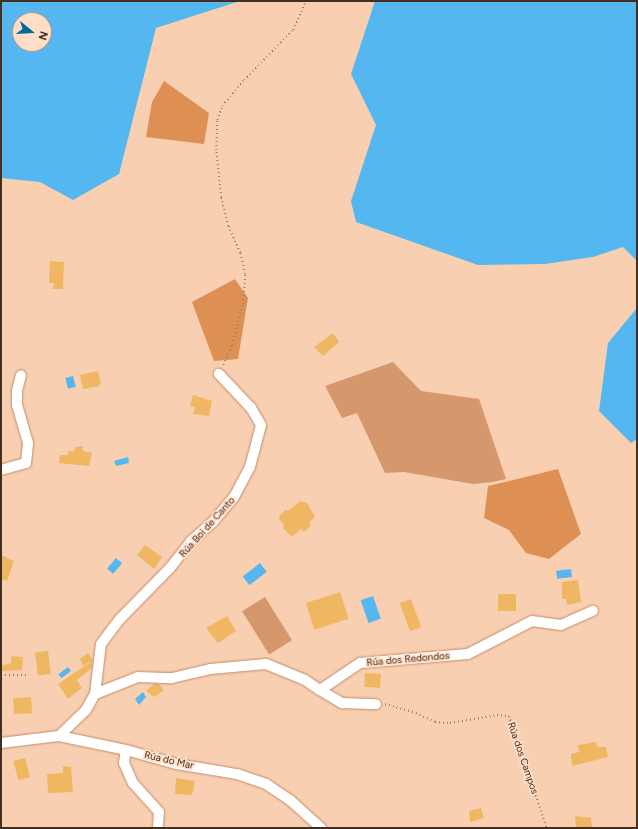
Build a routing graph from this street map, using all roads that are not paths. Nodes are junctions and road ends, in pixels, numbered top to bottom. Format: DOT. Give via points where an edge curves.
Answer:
graph roads {
  1 [pos="219,374"];
  2 [pos="21,375"];
  3 [pos="1,470"];
  4 [pos="593,611"];
  5 [pos="320,690"];
  6 [pos="95,694"];
  7 [pos="376,704"];
  8 [pos="60,736"];
  9 [pos="1,743"];
  10 [pos="126,750"];
  11 [pos="158,828"];
  12 [pos="321,828"];
  1 -- 6 [label="street, Rúa Boi de Canto" via="251,408 261,425 250,467 234,498 212,523 191,541 170,568 120,619 101,644"];
  2 -- 3 [label="street" via="16,391 17,405 28,443 26,462"];
  4 -- 5 [label="street, Rúa dos Redondos" via="561,625 532,621 468,654 360,663"];
  5 -- 6 [label="street" via="305,680 266,664 210,669 172,678 138,677"];
  5 -- 7 [label="street" via="342,703"];
  6 -- 8 [label="street" via="86,710"];
  8 -- 9 [label="street, Rúa do Mar"];
  8 -- 10 [label="street, Rúa do Mar"];
  10 -- 11 [label="street" via="124,763 133,783 159,812"];
  10 -- 12 [label="street, Rúa do Mar" via="177,764 237,774 266,784 290,800"];
}
